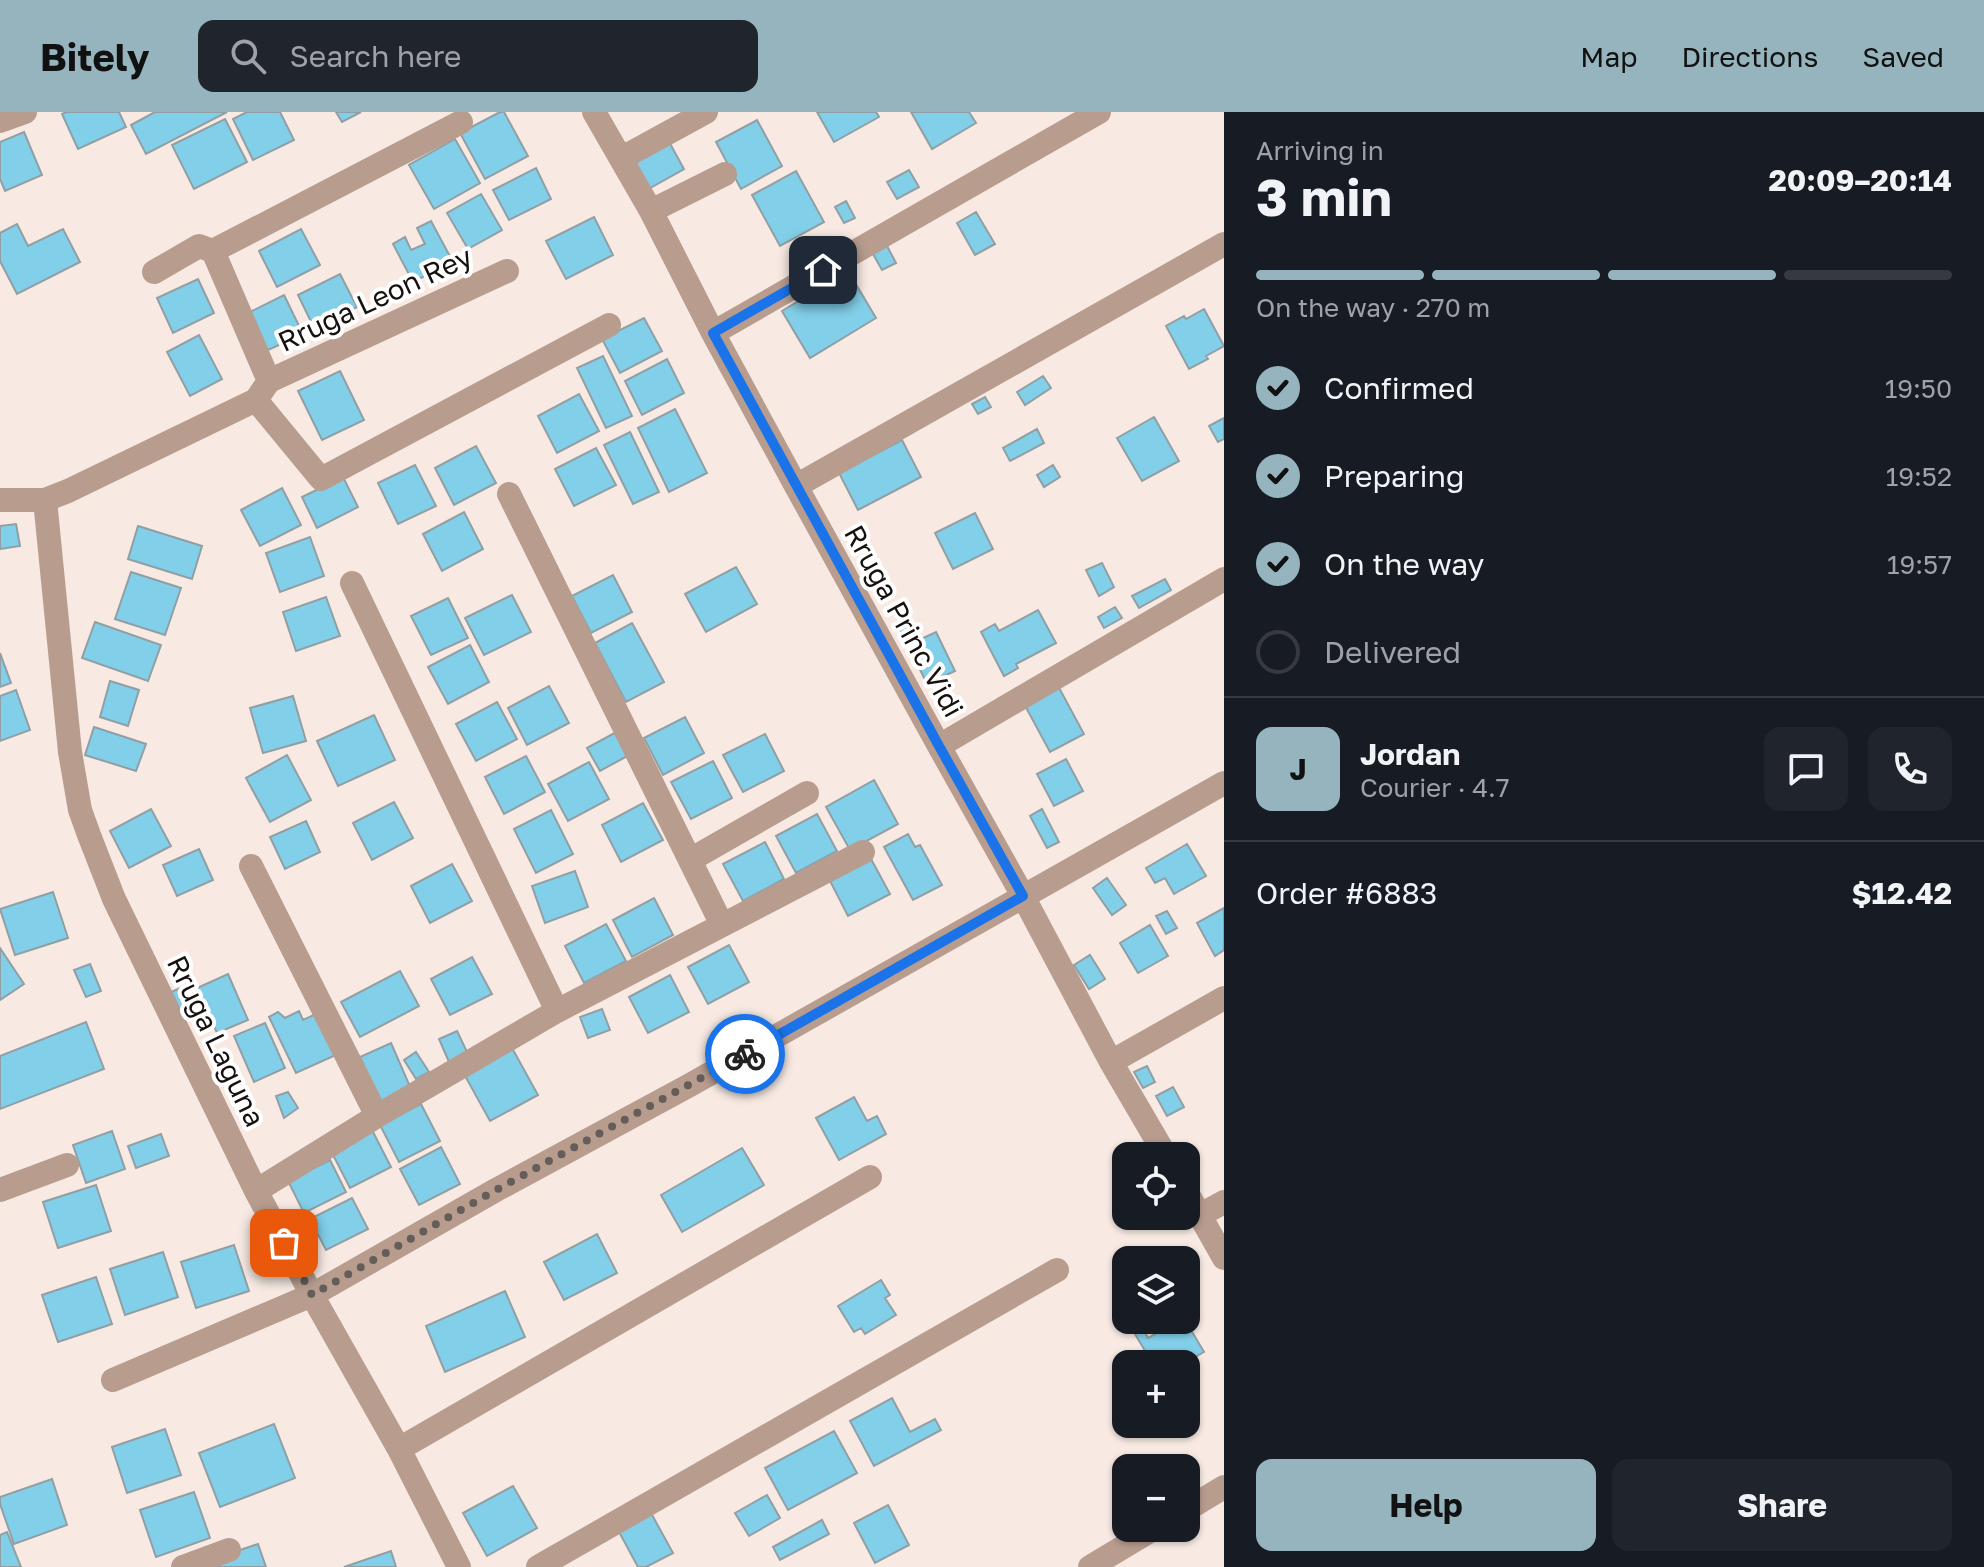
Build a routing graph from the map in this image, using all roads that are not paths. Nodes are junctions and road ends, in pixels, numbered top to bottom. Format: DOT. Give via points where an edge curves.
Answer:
graph roads {
  1 [pos="25,112"];
  2 [pos="594,112"];
  3 [pos="706,112"];
  4 [pos="1099,112"];
  5 [pos="0,121"];
  6 [pos="461,122"];
  7 [pos="622,158"];
  8 [pos="725,174"];
  9 [pos="651,211"];
  10 [pos="1224,244"];
  11 [pos="213,251"];
  12 [pos="507,271"];
  13 [pos="154,272"];
  14 [pos="609,325"];
  15 [pos="713,333"];
  16 [pos="263,390"];
  17 [pos="796,486"];
  18 [pos="509,494"];
  19 [pos="0,500"];
  20 [pos="45,500"];
  21 [pos="1224,579"];
  22 [pos="352,583"];
  23 [pos="939,746"];
  24 [pos="1224,783"];
  25 [pos="807,793"];
  26 [pos="863,852"];
  27 [pos="690,860"];
  28 [pos="251,866"];
  29 [pos="1023,896"];
  30 [pos="722,925"];
  31 [pos="1224,998"];
  32 [pos="557,1011"];
  33 [pos="1111,1062"];
  34 [pos="377,1116"];
  35 [pos="1158,1142"];
  36 [pos="67,1165"];
  37 [pos="870,1177"];
  38 [pos="0,1190"];
  39 [pos="256,1191"];
  40 [pos="1224,1202"];
  41 [pos="1200,1215"];
  42 [pos="1224,1258"];
  43 [pos="1057,1270"];
  44 [pos="312,1295"];
  45 [pos="113,1380"];
  46 [pos="399,1449"];
  47 [pos="1224,1487"];
  48 [pos="1200,1502"];
  49 [pos="1132,1542"];
  50 [pos="229,1550"];
  51 [pos="183,1567"];
  52 [pos="459,1567"];
  53 [pos="538,1567"];
  54 [pos="1090,1567"];
  1 -- 5 [label="street"];
  2 -- 7 [label="street, Rruga Princ Vidi"];
  3 -- 7 [label="street"];
  4 -- 15 [label="street"];
  6 -- 11 [label="street"];
  7 -- 9 [label="street, Rruga Princ Vidi"];
  8 -- 9 [label="street"];
  9 -- 15 [label="street, Rruga Princ Vidi"];
  10 -- 17 [label="street"];
  11 -- 13 [label="street" via="199,246"];
  11 -- 16 [label="street"];
  12 -- 16 [label="street, Rruga Leon Rey"];
  14 -- 16 [label="street" via="321,479"];
  15 -- 17 [label="street, Rruga Princ Vidi"];
  16 -- 20 [label="street, Rruga Leon Rey"];
  17 -- 23 [label="street, Rruga Princ Vidi"];
  18 -- 27 [label="street"];
  19 -- 20 [label="street, Rruga Leon Rey"];
  20 -- 39 [label="street, Rruga Laguna" via="80,810 114,899"];
  21 -- 23 [label="street"];
  22 -- 32 [label="street"];
  23 -- 29 [label="street, Rruga Princ Vidi"];
  24 -- 29 [label="street"];
  25 -- 27 [label="street"];
  26 -- 30 [label="street"];
  27 -- 30 [label="street"];
  28 -- 34 [label="street"];
  29 -- 33 [label="street, Rruga Princ Vidi"];
  29 -- 44 [label="street"];
  30 -- 32 [label="street"];
  31 -- 33 [label="street"];
  32 -- 34 [label="street"];
  33 -- 35 [label="street, Rruga Princ Vidi"];
  34 -- 39 [label="street"];
  36 -- 38 [label="street"];
  37 -- 46 [label="street"];
  39 -- 44 [label="street, Rruga Laguna"];
  40 -- 41 [label="street"];
  41 -- 42 [label="street"];
  43 -- 53 [label="street"];
  44 -- 45 [label="street"];
  44 -- 46 [label="street, Rruga Laguna"];
  46 -- 52 [label="street, Rruga Laguna"];
  47 -- 48 [label="street"];
  49 -- 54 [label="street"];
  50 -- 51 [label="street"];
}
